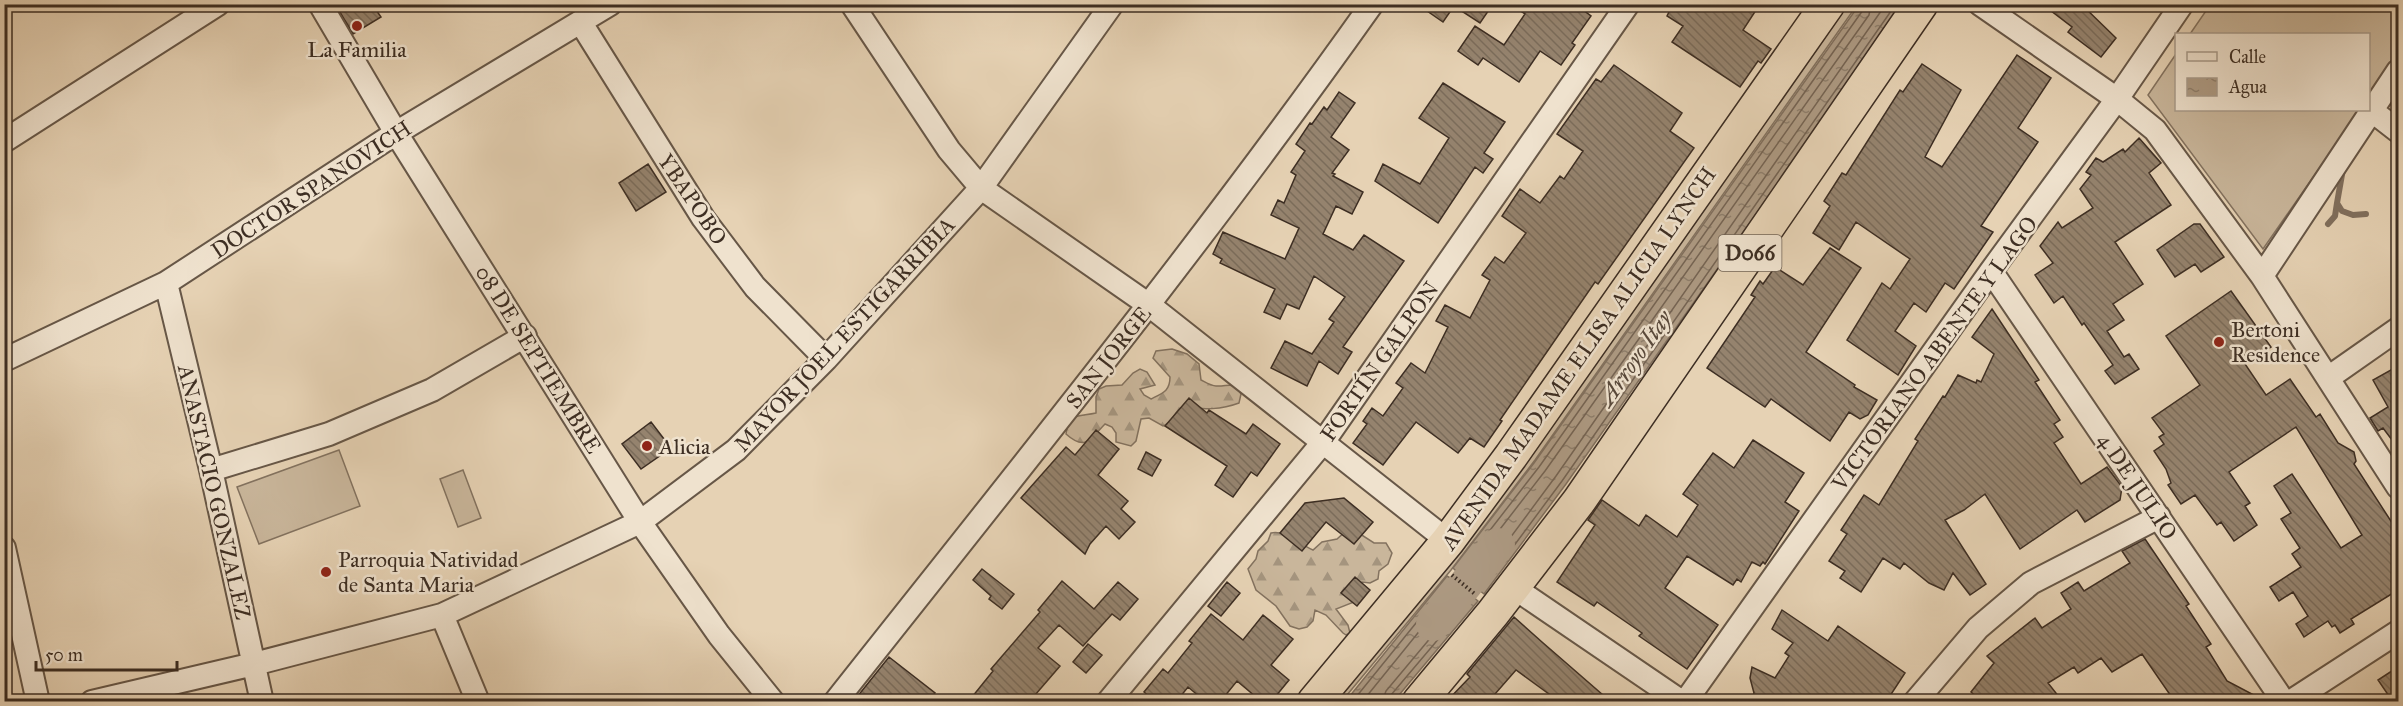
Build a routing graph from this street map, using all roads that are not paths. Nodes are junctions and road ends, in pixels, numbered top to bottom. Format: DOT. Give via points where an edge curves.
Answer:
graph roads {
  1 [pos="218,4"];
  2 [pos="320,4"];
  3 [pos="610,4"];
  4 [pos="852,4"];
  5 [pos="1112,4"];
  6 [pos="1372,4"];
  7 [pos="1628,4"];
  8 [pos="1828,4"];
  9 [pos="1920,4"];
  10 [pos="1980,4"];
  11 [pos="2182,4"];
  12 [pos="581,23"];
  13 [pos="2398,72"];
  14 [pos="2117,99"];
  15 [pos="2371,110"];
  16 [pos="2398,131"];
  17 [pos="396,133"];
  18 [pos="4,141"];
  19 [pos="981,188"];
  20 [pos="1991,271"];
  21 [pos="2262,276"];
  22 [pos="166,283"];
  23 [pos="1149,305"];
  24 [pos="2398,329"];
  25 [pos="525,336"];
  26 [pos="826,358"];
  27 [pos="4,360"];
  28 [pos="2328,378"];
  29 [pos="1324,441"];
  30 [pos="211,471"];
  31 [pos="2398,487"];
  32 [pos="2159,517"];
  33 [pos="640,522"];
  34 [pos="1448,541"];
  35 [pos="4,548"];
  36 [pos="1513,587"];
  37 [pos="442,615"];
  38 [pos="2398,632"];
  39 [pos="254,664"];
  40 [pos="38,702"];
  41 [pos="92,702"];
  42 [pos="262,702"];
  43 [pos="478,702"];
  44 [pos="773,702"];
  45 [pos="835,702"];
  46 [pos="1108,702"];
  47 [pos="1314,702"];
  48 [pos="1419,702"];
  49 [pos="1684,702"];
  50 [pos="1915,702"];
  51 [pos="2284,702"];
  52 [pos="2290,702"];
  1 -- 18 [label="street"];
  2 -- 17 [label="street, 08 DE SEPTIEMBRE"];
  3 -- 12 [label="street, DOCTOR SPANOVICH"];
  4 -- 19 [label="street" via="949,150"];
  5 -- 19 [label="street, MAYOR JOEL ESTIGARRIBIA"];
  6 -- 23 [label="street, SAN JORGE"];
  7 -- 29 [label="street, FORTÍN GALPON"];
  8 -- 34 [label="highway, AVENIDA MADAME ELISA ALICIA LYNCH"];
  9 -- 36 [label="highway, D066" via="1579,501"];
  10 -- 14 [label="street"];
  11 -- 14 [label="street, VICTORIANO ABENTE Y LAGO"];
  12 -- 17 [label="street, DOCTOR SPANOVICH"];
  12 -- 26 [label="street, YBAPOBO" via="703,218 755,286"];
  13 -- 15 [label="street"];
  14 -- 20 [label="street, VICTORIANO ABENTE Y LAGO"];
  14 -- 21 [label="street" via="2155,130"];
  15 -- 16 [label="street"];
  15 -- 21 [label="street"];
  17 -- 22 [label="street, DOCTOR SPANOVICH"];
  17 -- 25 [label="street, 08 DE SEPTIEMBRE"];
  19 -- 23 [label="street"];
  19 -- 26 [label="street, MAYOR JOEL ESTIGARRIBIA"];
  20 -- 32 [label="street, 4 DE JULIO"];
  20 -- 49 [label="street, VICTORIANO ABENTE Y LAGO"];
  21 -- 28 [label="street"];
  22 -- 27 [label="street, DOCTOR SPANOVICH"];
  22 -- 30 [label="street, ANASTACIO GONZALEZ"];
  23 -- 29 [label="street"];
  23 -- 45 [label="street, SAN JORGE"];
  24 -- 28 [label="street"];
  25 -- 30 [label="street" via="432,390 360,421"];
  25 -- 33 [label="street, 08 DE SEPTIEMBRE"];
  26 -- 33 [label="street, MAYOR JOEL ESTIGARRIBIA" via="736,450"];
  28 -- 31 [label="street"];
  29 -- 34 [label="street"];
  29 -- 46 [label="street, FORTÍN GALPON"];
  30 -- 39 [label="street, ANASTACIO GONZALEZ"];
  32 -- 50 [label="street" via="2031,583 1978,628"];
  32 -- 51 [label="street, 4 DE JULIO"];
  33 -- 37 [label="street, MAYOR JOEL ESTIGARRIBIA"];
  33 -- 44 [label="street, 08 DE SEPTIEMBRE" via="719,635"];
  34 -- 47 [label="highway, AVENIDA MADAME ELISA ALICIA LYNCH"];
  35 -- 40 [label="street"];
  36 -- 48 [label="highway, D066"];
  36 -- 49 [label="street"];
  37 -- 39 [label="street, MAYOR JOEL ESTIGARRIBIA"];
  37 -- 43 [label="street"];
  38 -- 52 [label="street"];
  39 -- 41 [label="street, MAYOR JOEL ESTIGARRIBIA"];
  39 -- 42 [label="street, ANASTACIO GONZALEZ"];
}
